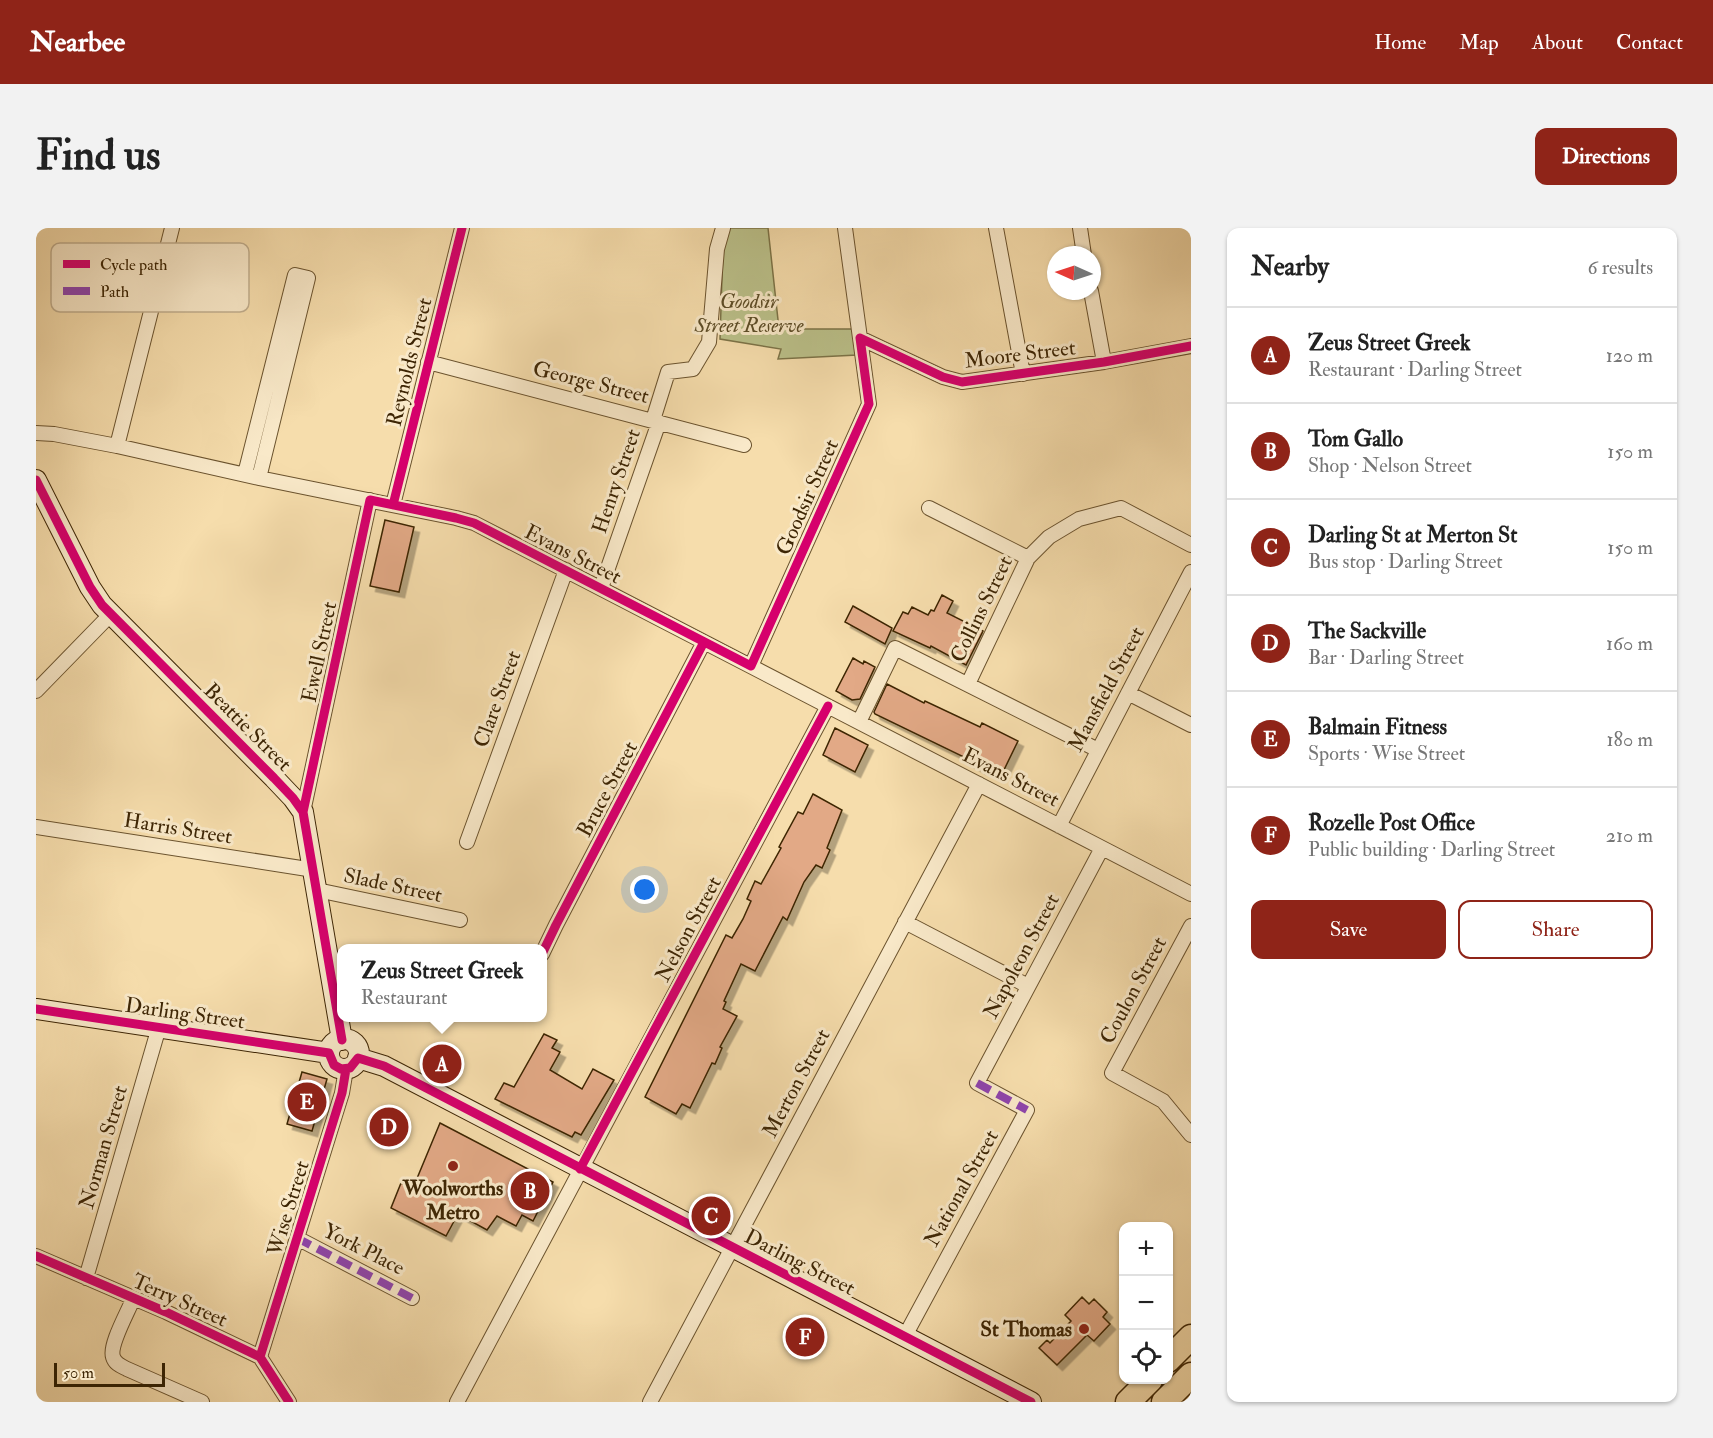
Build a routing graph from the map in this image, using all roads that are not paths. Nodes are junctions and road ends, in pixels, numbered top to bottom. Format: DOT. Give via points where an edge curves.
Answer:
graph roads {
  1 [pos="172,228"];
  2 [pos="462,228"];
  3 [pos="723,228"];
  4 [pos="845,228"];
  5 [pos="996,228"];
  6 [pos="1080,228"];
  7 [pos="168,243"];
  8 [pos="1083,246"];
  9 [pos="1093,300"];
  10 [pos="151,312"];
  11 [pos="860,338"];
  12 [pos="1191,346"];
  13 [pos="428,362"];
  14 [pos="1104,362"];
  15 [pos="271,369"];
  16 [pos="286,373"];
  17 [pos="1023,374"];
  18 [pos="656,421"];
  19 [pos="36,433"];
  20 [pos="744,445"];
  21 [pos="117,446"];
  22 [pos="252,476"];
  23 [pos="38,492"];
  24 [pos="370,500"];
  25 [pos="393,505"];
  26 [pos="930,508"];
  27 [pos="1191,545"];
  28 [pos="1028,558"];
  29 [pos="567,570"];
  30 [pos="1189,581"];
  31 [pos="601,588"];
  32 [pos="111,614"];
  33 [pos="704,642"];
  34 [pos="751,666"];
  35 [pos="968,684"];
  36 [pos="36,691"];
  37 [pos="1128,693"];
  38 [pos="828,706"];
  39 [pos="859,722"];
  40 [pos="1191,725"];
  41 [pos="1098,750"];
  42 [pos="979,784"];
  43 [pos="303,812"];
  44 [pos="1059,826"];
  45 [pos="36,827"];
  46 [pos="467,842"];
  47 [pos="1102,848"];
  48 [pos="314,870"];
  49 [pos="317,890"];
  50 [pos="1191,894"];
  51 [pos="460,921"];
  52 [pos="905,922"];
  53 [pos="1191,926"];
  54 [pos="547,945"];
  55 [pos="1028,986"];
  56 [pos="36,1009"];
  57 [pos="159,1027"];
  58 [pos="335,1046"];
  59 [pos="352,1063"];
  60 [pos="976,1083"];
  61 [pos="1191,1135"];
  62 [pos="580,1169"];
  63 [pos="297,1238"];
  64 [pos="732,1247"];
  65 [pos="36,1256"];
  66 [pos="86,1278"];
  67 [pos="412,1298"];
  68 [pos="133,1299"];
  69 [pos="905,1336"];
  70 [pos="1191,1337"];
  71 [pos="1173,1355"];
  72 [pos="260,1357"];
  73 [pos="1191,1375"];
  74 [pos="1146,1384"];
  75 [pos="202,1402"];
  76 [pos="289,1402"];
  77 [pos="457,1402"];
  78 [pos="650,1402"];
  79 [pos="1031,1402"];
  80 [pos="1128,1402"];
  81 [pos="1164,1402"];
  1 -- 7 [label="street"];
  2 -- 13 [label="street, Reynolds Street"];
  3 -- 18 [label="street, Henry Street" via="717,249 709,342 693,369 668,372"];
  4 -- 11 [label="street, Goodsir Street"];
  5 -- 17 [label="street"];
  6 -- 8 [label="street"];
  9 -- 14 [label="street"];
  10 -- 21 [label="street"];
  11 -- 17 [label="street, Moore Street" via="962,382"];
  11 -- 34 [label="street, Goodsir Street" via="869,404"];
  12 -- 14 [label="street, Moore Street"];
  13 -- 18 [label="street, George Street"];
  13 -- 25 [label="street, Reynolds Street"];
  14 -- 17 [label="street, Moore Street"];
  15 -- 16 [label="street"];
  15 -- 16 [label="street" via="295,275 308,278"];
  15 -- 22 [label="street"];
  16 -- 22 [label="street"];
  18 -- 20 [label="street, George Street"];
  18 -- 31 [label="street, Henry Street"];
  19 -- 21 [label="street, Evans Street"];
  21 -- 22 [label="street, Evans Street"];
  22 -- 24 [label="street, Evans Street"];
  23 -- 32 [label="street, Beattie Street" via="90,587"];
  24 -- 25 [label="street, Evans Street"];
  24 -- 43 [label="street, Ewell Street"];
  25 -- 29 [label="street, Evans Street" via="474,523"];
  26 -- 28 [label="street"];
  27 -- 28 [label="street, Collins Street" via="1121,508 1079,519 1049,537"];
  28 -- 35 [label="street, Collins Street"];
  29 -- 31 [label="street, Evans Street"];
  29 -- 46 [label="street, Clare Street"];
  30 -- 37 [label="street, Mansfield Street"];
  31 -- 33 [label="street, Evans Street"];
  32 -- 36 [label="street"];
  32 -- 43 [label="street, Beattie Street"];
  33 -- 34 [label="street, Evans Street"];
  33 -- 54 [label="street, Bruce Street"];
  34 -- 38 [label="street, Evans Street"];
  35 -- 39 [label="street" via="895,648"];
  35 -- 41 [label="street"];
  37 -- 40 [label="street"];
  37 -- 41 [label="street, Mansfield Street"];
  38 -- 39 [label="street, Evans Street"];
  38 -- 62 [label="street, Nelson Street"];
  39 -- 42 [label="street, Evans Street"];
  41 -- 44 [label="street, Mansfield Street"];
  42 -- 44 [label="street, Evans Street"];
  42 -- 52 [label="street, Merton Street"];
  43 -- 48 [label="street, Beattie Street"];
  44 -- 47 [label="street, Evans Street"];
  45 -- 48 [label="street, Harris Street"];
  47 -- 50 [label="street, Evans Street"];
  47 -- 55 [label="street, Napoleon Street"];
  48 -- 49 [label="street, Beattie Street"];
  49 -- 51 [label="street, Slade Street"];
  49 -- 58 [label="street, Beattie Street"];
  52 -- 55 [label="street"];
  52 -- 64 [label="street, Merton Street"];
  53 -- 61 [label="street, Coulon Street" via="1112,1073 1163,1101"];
  55 -- 60 [label="street, Napoleon Street"];
  56 -- 57 [label="street, Darling Street"];
  57 -- 58 [label="street, Darling Street"];
  57 -- 66 [label="street, Norman Street"];
  58 -- 59 [label="street" via="334,1065"];
  58 -- 59 [label="street" via="347,1040 355,1044 358,1048"];
  59 -- 62 [label="street, Darling Street" via="384,1066"];
  59 -- 63 [label="street, Wise Street"];
  60 -- 69 [label="street, National Street" via="1027,1110"];
  62 -- 64 [label="street, Darling Street"];
  62 -- 77 [label="street, Nelson Street"];
  63 -- 67 [label="street, York Place"];
  63 -- 72 [label="street, Wise Street"];
  64 -- 69 [label="street, Darling Street"];
  64 -- 78 [label="street, Merton Street"];
  65 -- 66 [label="street, Terry Street"];
  66 -- 68 [label="street, Terry Street"];
  68 -- 72 [label="street, Terry Street"];
  68 -- 75 [label="street" via="112,1348 113,1360"];
  69 -- 79 [label="street, Darling Street"];
  70 -- 71 [label="highway"];
  72 -- 76 [label="street"];
  73 -- 81 [label="highway"];
  74 -- 80 [label="highway"];
}
